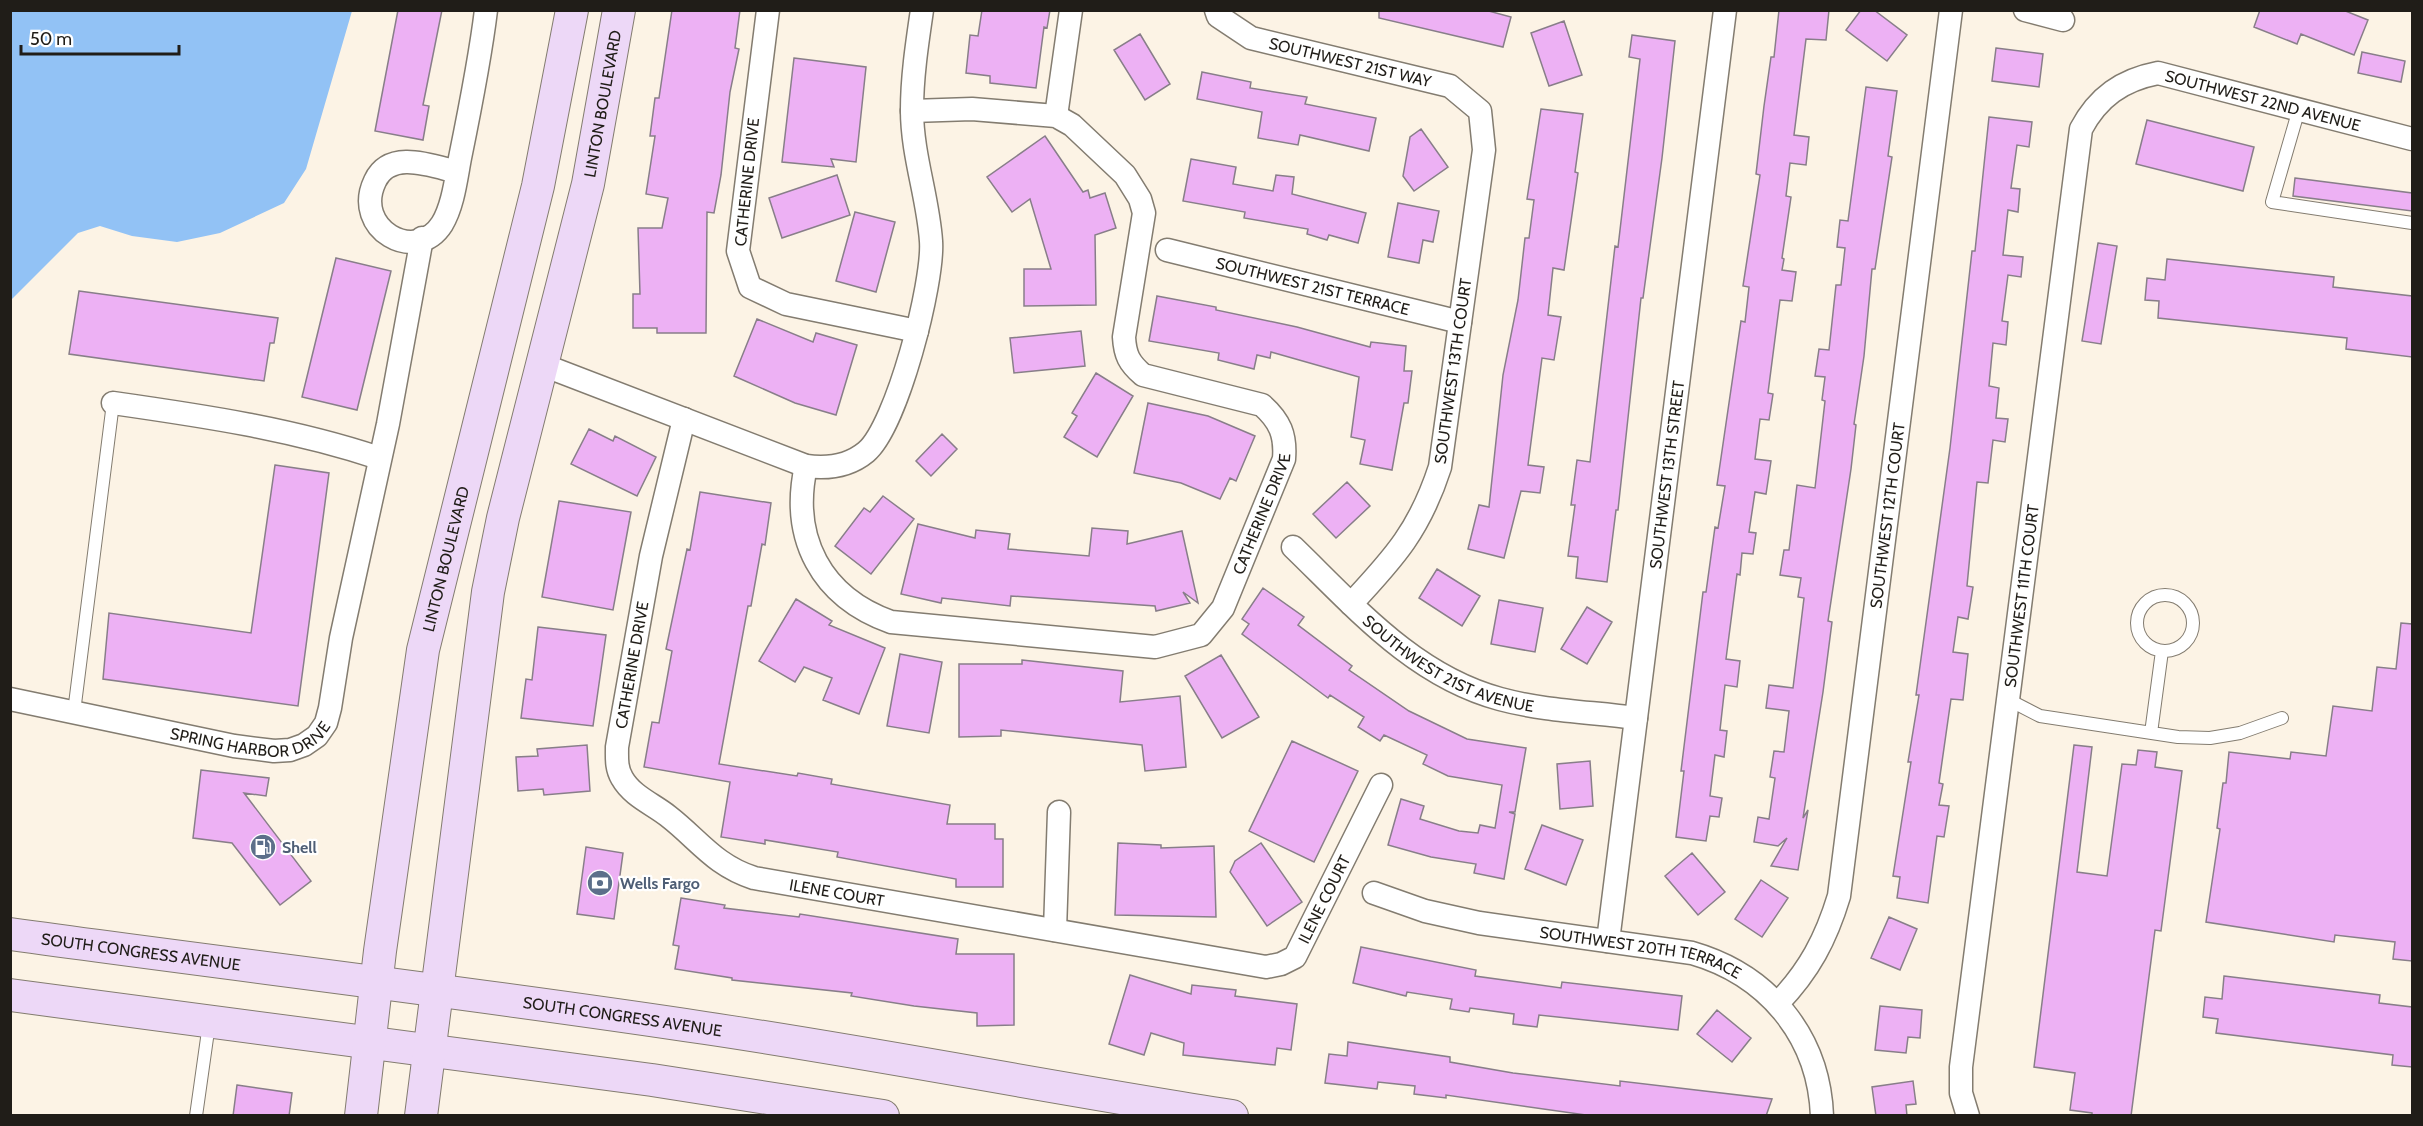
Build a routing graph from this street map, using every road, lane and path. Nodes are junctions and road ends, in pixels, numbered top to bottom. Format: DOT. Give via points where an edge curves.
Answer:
graph roads {
  1 [pos="486,10"];
  2 [pos="572,10"];
  3 [pos="620,10"];
  4 [pos="768,10"];
  5 [pos="922,10"];
  6 [pos="1071,10"];
  7 [pos="1725,10"];
  8 [pos="1951,10"];
  9 [pos="2025,10"];
  10 [pos="1217,13"];
  11 [pos="2063,20"];
  12 [pos="2115,89"];
  13 [pos="2299,109"];
  14 [pos="912,111"];
  15 [pos="1480,111"];
  16 [pos="1056,116"];
  17 [pos="2412,139"];
  18 [pos="457,172"];
  19 [pos="2412,223"];
  20 [pos="423,238"];
  21 [pos="1167,250"];
  22 [pos="515,284"];
  23 [pos="1460,321"];
  24 [pos="917,331"];
  25 [pos="543,365"];
  26 [pos="113,403"];
  27 [pos="684,419"];
  28 [pos="379,458"];
  29 [pos="806,466"];
  30 [pos="1293,547"];
  31 [pos="1352,604"];
  32 [pos="2162,651"];
  33 [pos="10,699"];
  34 [pos="2007,699"];
  35 [pos="74,712"];
  36 [pos="1636,718"];
  37 [pos="2282,718"];
  38 [pos="2151,733"];
  39 [pos="1381,785"];
  40 [pos="642,799"];
  41 [pos="1059,812"];
  42 [pos="1374,893"];
  43 [pos="1055,930"];
  44 [pos="10,934"];
  45 [pos="1608,941"];
  46 [pos="376,982"];
  47 [pos="435,991"];
  48 [pos="10,995"];
  49 [pos="1778,1003"];
  50 [pos="209,1024"];
  51 [pos="369,1044"];
  52 [pos="428,1051"];
  53 [pos="196,1116"];
  54 [pos="361,1116"];
  55 [pos="421,1116"];
  56 [pos="883,1116"];
  57 [pos="1232,1116"];
  58 [pos="1822,1116"];
  59 [pos="1968,1116"];
  1 -- 18 [label="street"];
  2 -- 22 [label="main road, LINTON BOULEVARD"];
  3 -- 25 [label="main road, LINTON BOULEVARD" via="588,184"];
  4 -- 24 [label="street, CATHERINE DRIVE" via="738,251 750,287 786,304"];
  5 -- 14 [label="street"];
  6 -- 16 [label="street"];
  7 -- 36 [label="street, SOUTHWEST 13TH STREET"];
  8 -- 49 [label="street, SOUTHWEST 12TH COURT" via="1839,896 1817,954"];
  9 -- 11 [label="street"];
  10 -- 15 [label="street, SOUTHWEST 21ST WAY" via="1251,38 1450,86"];
  12 -- 13 [label="street, SOUTHWEST 22ND AVENUE" via="2158,73"];
  12 -- 34 [label="street, SOUTHWEST 11TH COURT" via="2091,112 2081,129 2076,156"];
  13 -- 17 [label="street, SOUTHWEST 22ND AVENUE"];
  13 -- 19 [label="lane" via="2272,202"];
  14 -- 16 [label="street" via="972,109"];
  14 -- 24 [label="street" via="931,243 929,280"];
  15 -- 23 [label="street, SOUTHWEST 13TH COURT" via="1484,150"];
  16 -- 29 [label="street, CATHERINE DRIVE" via="1072,125 1125,175 1140,199 1144,213 1124,337 1131,365 1143,375 1262,405 1282,429 1284,459 1223,608 1201,635 1155,647 891,622 863,610 838,592 815,561 803,524 801,497"];
  18 -- 20 [label="street" via="441,225"];
  18 -- 20 [label="street" via="403,162 388,167 377,177 370,191 369,207 374,222 399,240"];
  20 -- 28 [label="street, SPRING HARBOR DRIVE"];
  21 -- 23 [label="street, SOUTHWEST 21ST TERRACE"];
  22 -- 25 [label="main road" via="518,323 526,348"];
  22 -- 46 [label="main road, LINTON BOULEVARD" via="429,621"];
  23 -- 31 [label="street, SOUTHWEST 13TH COURT" via="1444,451 1430,498 1396,555"];
  24 -- 29 [label="street" via="878,440 867,452 846,463 822,468"];
  25 -- 27 [label="street"];
  25 -- 47 [label="main road, LINTON BOULEVARD" via="488,592"];
  26 -- 28 [label="street" via="242,421"];
  26 -- 35 [label="lane"];
  27 -- 29 [label="street"];
  27 -- 40 [label="street, CATHERINE DRIVE" via="651,556 617,747 621,777"];
  28 -- 35 [label="street, SPRING HARBOR DRIVE" via="330,708 317,736 304,746 274,751"];
  30 -- 31 [label="street, SOUTHWEST 21ST AVENUE"];
  31 -- 36 [label="street, SOUTHWEST 21ST AVENUE" via="1406,654 1468,689 1519,703"];
  32 -- 32 [label="lane" via="2186,642 2193,626 2185,602 2169,594 2145,603 2138,619 2146,643"];
  32 -- 38 [label="lane"];
  33 -- 35 [label="street, SPRING HARBOR DRIVE"];
  34 -- 38 [label="lane" via="2040,716"];
  34 -- 59 [label="street, SOUTHWEST 11TH COURT" via="1961,1067 1961,1093"];
  36 -- 45 [label="street, SOUTHWEST 13TH STREET"];
  37 -- 38 [label="lane" via="2240,733 2210,738"];
  39 -- 43 [label="street, ILENE COURT" via="1295,957 1281,964 1266,967"];
  40 -- 43 [label="street, ILENE COURT" via="681,826 714,858 740,873"];
  41 -- 43 [label="street"];
  42 -- 45 [label="street, SOUTHWEST 20TH TERRACE" via="1425,911 1479,923"];
  44 -- 46 [label="main road, SOUTH CONGRESS AVENUE"];
  45 -- 49 [label="street, SOUTHWEST 20TH TERRACE" via="1710,958 1742,973"];
  46 -- 47 [label="main road, SOUTH CONGRESS AVENUE"];
  46 -- 51 [label="main road, LINTON BOULEVARD"];
  47 -- 52 [label="main road, LINTON BOULEVARD"];
  47 -- 57 [label="main road, SOUTH CONGRESS AVENUE" via="830,1047 1055,1089"];
  48 -- 50 [label="main road"];
  49 -- 58 [label="street, SOUTHWEST 20TH TERRACE" via="1809,1050 1819,1085"];
  50 -- 51 [label="main road"];
  50 -- 53 [label="lane"];
  51 -- 52 [label="main road"];
  51 -- 54 [label="main road, LINTON BOULEVARD"];
  52 -- 55 [label="main road, LINTON BOULEVARD"];
  52 -- 56 [label="main road"];
}
